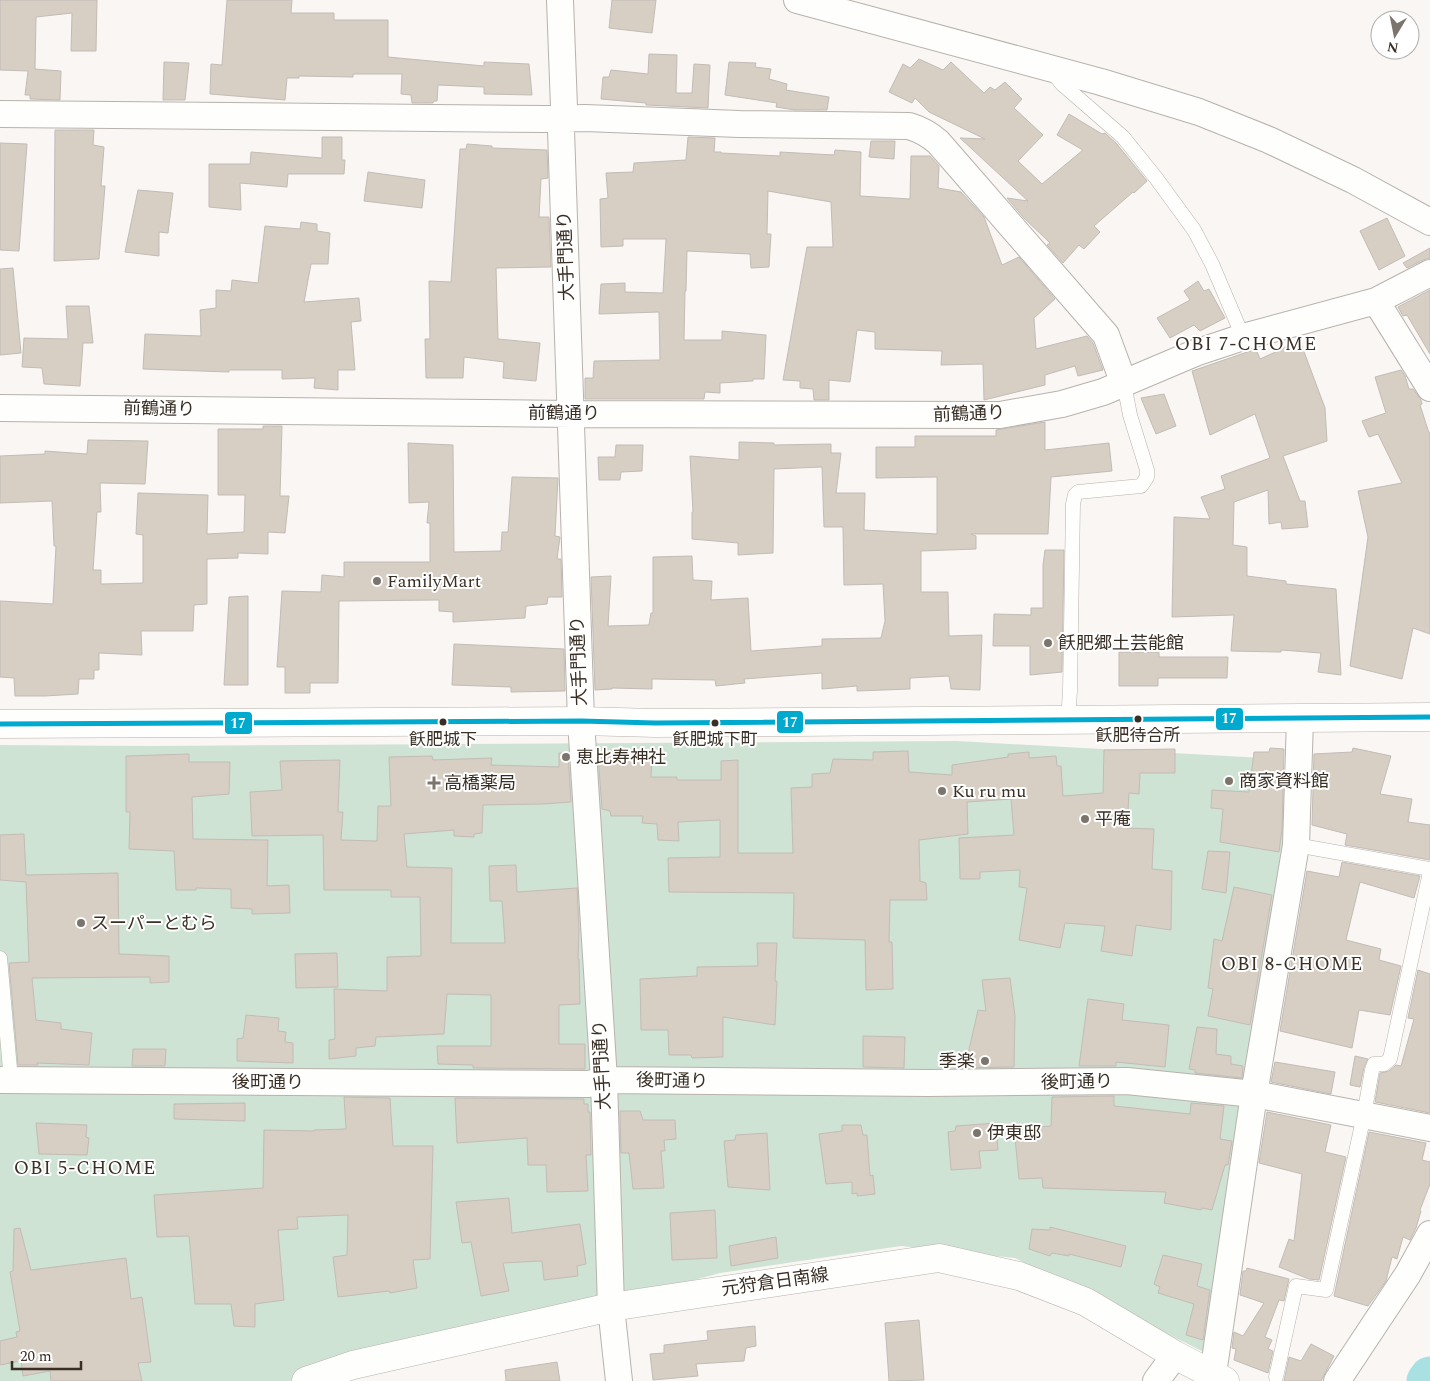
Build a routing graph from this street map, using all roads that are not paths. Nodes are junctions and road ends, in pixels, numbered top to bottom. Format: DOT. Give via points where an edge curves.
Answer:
graph roads {
  1 [pos="560,0"];
  2 [pos="797,0"];
  3 [pos="1049,68"];
  4 [pos="0,114"];
  5 [pos="563,119"];
  6 [pos="1430,222"];
  7 [pos="1430,273"];
  8 [pos="1376,301"];
  9 [pos="1243,337"];
  10 [pos="1124,384"];
  11 [pos="1430,388"];
  12 [pos="0,408"];
  13 [pos="572,414"];
  14 [pos="1430,718"];
  15 [pos="1300,719"];
  16 [pos="1068,720"];
  17 [pos="581,721"];
  18 [pos="0,724"];
  19 [pos="1296,845"];
  20 [pos="1430,870"];
  21 [pos="0,958"];
  22 [pos="6,1080"];
  23 [pos="604,1080"];
  24 [pos="1254,1094"];
  25 [pos="1364,1115"];
  26 [pos="1430,1128"];
  27 [pos="1430,1234"];
  28 [pos="611,1307"];
  29 [pos="1175,1355"];
  30 [pos="1276,1377"];
  31 [pos="1219,1378"];
  32 [pos="306,1381"];
  33 [pos="619,1381"];
  34 [pos="1156,1381"];
  35 [pos="1337,1381"];
  1 -- 5 [label="street, 大手門通り"];
  2 -- 3 [label="street"];
  3 -- 6 [label="street" via="1208,115 1354,180"];
  3 -- 9 [label="lane" via="1062,84 1123,137 1194,230"];
  4 -- 5 [label="street"];
  5 -- 10 [label="street" via="909,126 918,129 938,142 1106,334"];
  5 -- 13 [label="street, 大手門通り"];
  7 -- 8 [label="street, 前鶴通り"];
  8 -- 9 [label="street, 前鶴通り"];
  8 -- 11 [label="street"];
  9 -- 10 [label="street, 前鶴通り" via="1195,353"];
  10 -- 13 [label="street, 前鶴通り" via="1062,404 1000,416"];
  10 -- 16 [label="lane" via="1148,477 1141,486 1078,492 1075,495"];
  12 -- 13 [label="street, 前鶴通り"];
  13 -- 17 [label="street, 大手門通り"];
  14 -- 15 [label="main road"];
  15 -- 16 [label="main road"];
  15 -- 19 [label="street"];
  16 -- 17 [label="main road"];
  17 -- 18 [label="main road"];
  17 -- 23 [label="street, 大手門通り"];
  19 -- 20 [label="lane"];
  19 -- 24 [label="street"];
  20 -- 25 [label="lane" via="1390,1059 1384,1064 1374,1064"];
  21 -- 22 [label="lane"];
  22 -- 23 [label="street, 後町通り" via="589,1084"];
  23 -- 24 [label="street, 後町通り" via="1127,1081"];
  23 -- 28 [label="street, 大手門通り"];
  24 -- 25 [label="street, 後町通り"];
  24 -- 31 [label="street"];
  25 -- 26 [label="street, 後町通り"];
  25 -- 30 [label="lane" via="1326,1290 1296,1286"];
  27 -- 35 [label="street" via="1408,1274"];
  28 -- 29 [label="main road, 元狩倉日南線" via="939,1258 1018,1276 1086,1302"];
  28 -- 32 [label="main road, 元狩倉日南線" via="352,1366"];
  28 -- 33 [label="street, 大手門通り"];
  29 -- 31 [label="main road, 元狩倉日南線"];
  29 -- 34 [label="street"];
}
